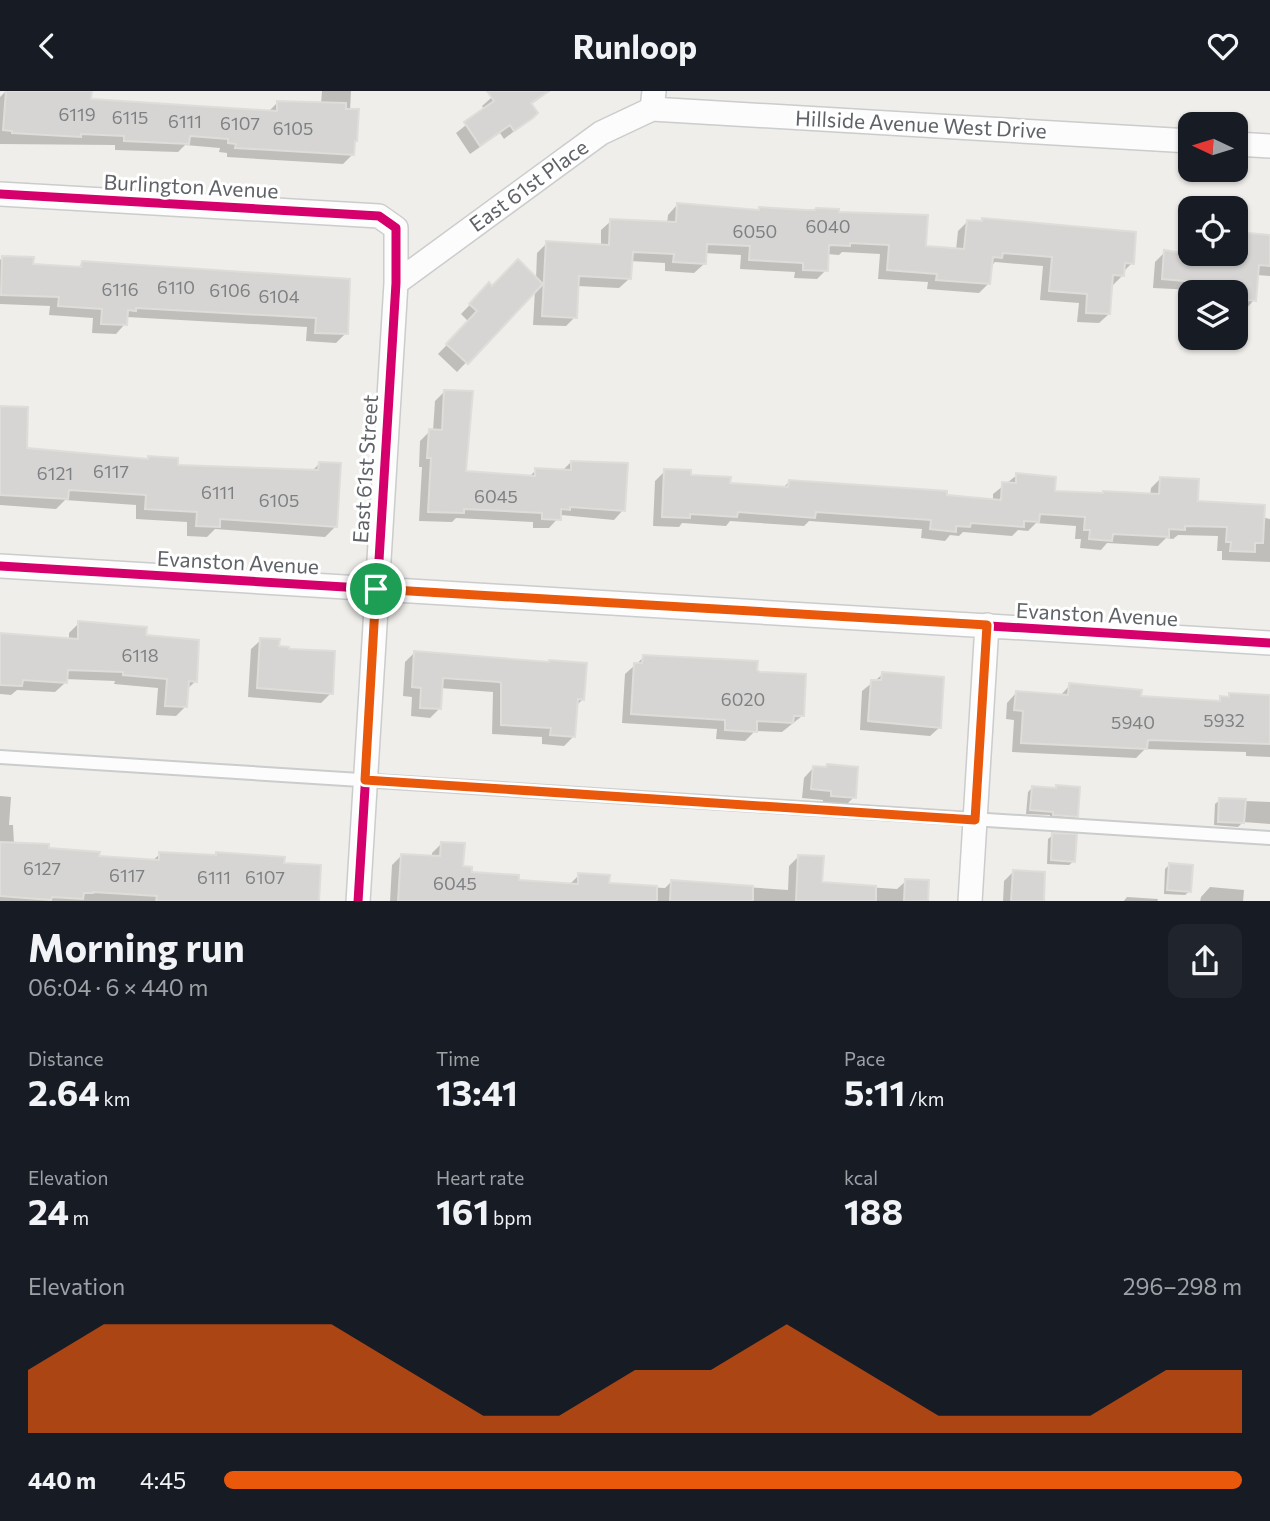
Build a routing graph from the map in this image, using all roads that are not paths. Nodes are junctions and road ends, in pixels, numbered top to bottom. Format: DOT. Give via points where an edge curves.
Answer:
graph roads {
  1 [pos="653,100"];
  2 [pos="1178,140"];
  3 [pos="1248,145"];
  4 [pos="1270,146"];
  5 [pos="0,194"];
  6 [pos="379,216"];
  7 [pos="396,282"];
  8 [pos="0,566"];
  9 [pos="376,589"];
  10 [pos="987,625"];
  11 [pos="1270,643"];
  12 [pos="0,757"];
  13 [pos="365,780"];
  14 [pos="975,820"];
  15 [pos="1270,838"];
  16 [pos="358,901"];
  17 [pos="971,901"];
  1 -- 2 [label="street, Hillside Avenue West Drive"];
  1 -- 7 [label="street, East 61st Place"];
  3 -- 4 [label="street"];
  5 -- 6 [label="street, Burlington Avenue"];
  6 -- 7 [label="street, East 61st Street" via="396,228"];
  7 -- 9 [label="street, East 61st Street"];
  8 -- 9 [label="street, Evanston Avenue"];
  9 -- 10 [label="street, Evanston Avenue"];
  9 -- 13 [label="street, East 61st Street"];
  10 -- 11 [label="street, Evanston Avenue"];
  10 -- 14 [label="street"];
  12 -- 13 [label="lane"];
  13 -- 14 [label="lane"];
  13 -- 16 [label="street, East 61st Street"];
  14 -- 15 [label="lane"];
  14 -- 17 [label="street"];
}
